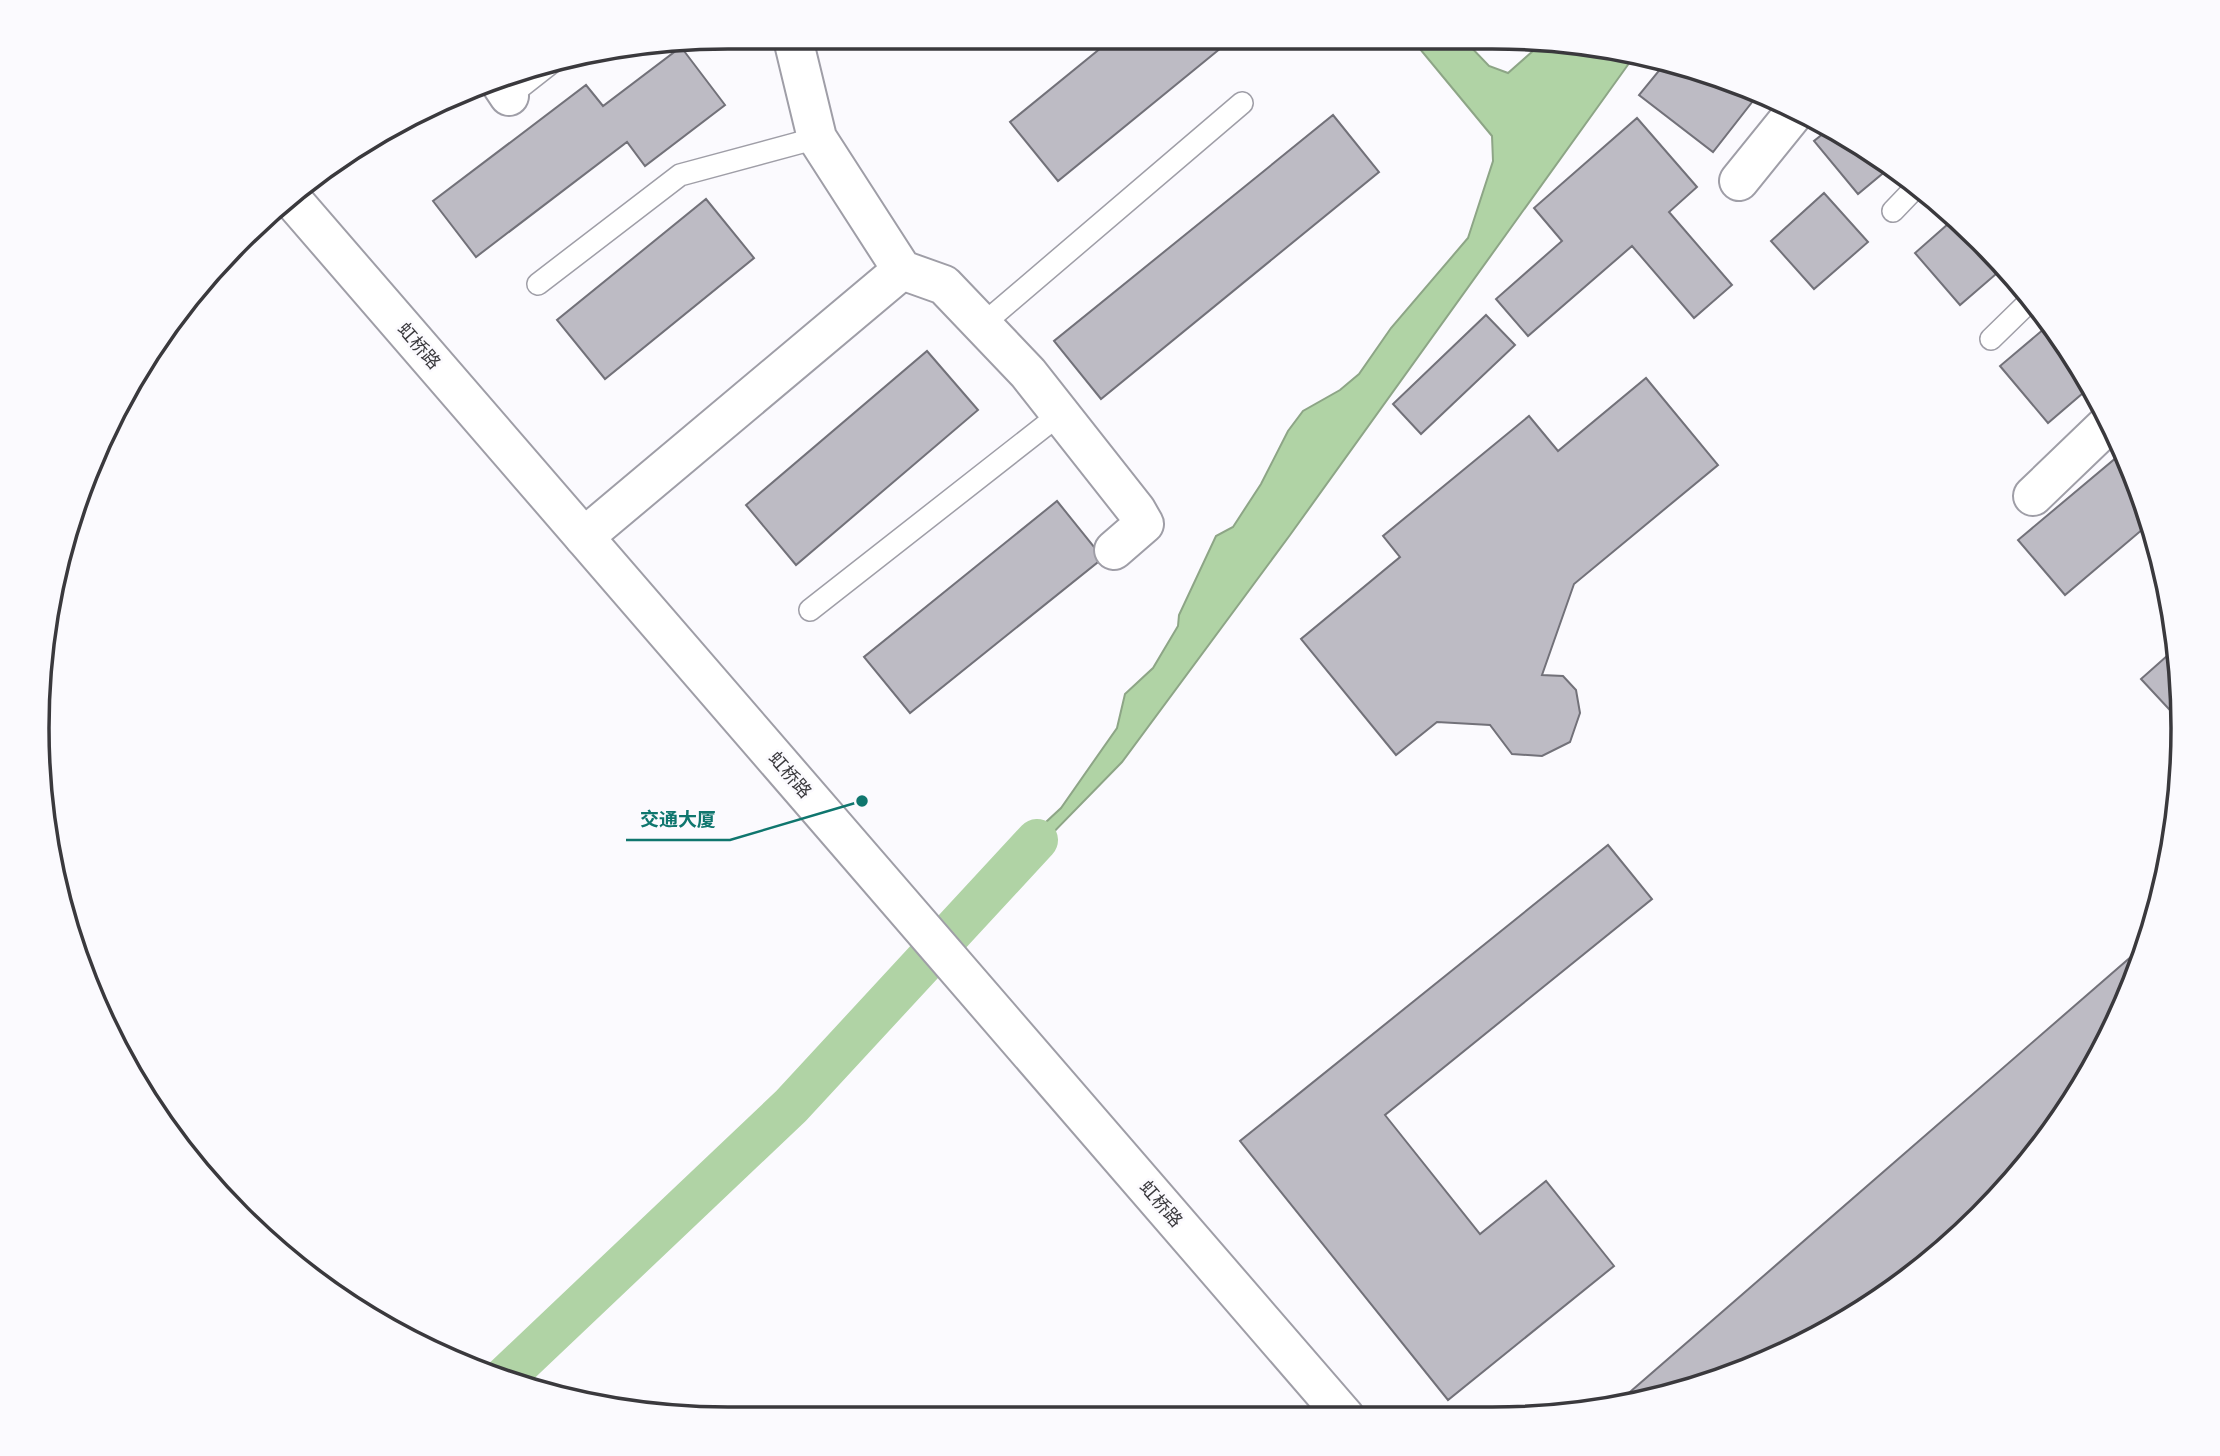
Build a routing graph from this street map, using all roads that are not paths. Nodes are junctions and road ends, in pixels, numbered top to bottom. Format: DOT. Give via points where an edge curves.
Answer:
graph roads {
  1 [pos="795,49"];
  2 [pos="1242,103"];
  3 [pos="1790,118"];
  4 [pos="817,138"];
  5 [pos="1739,181"];
  6 [pos="1910,193"];
  7 [pos="296,204"];
  8 [pos="1894,211"];
  9 [pos="902,270"];
  10 [pos="538,284"];
  11 [pos="2024,307"];
  12 [pos="982,325"];
  13 [pos="1991,339"];
  14 [pos="1060,414"];
  15 [pos="2102,430"];
  16 [pos="2033,496"];
  17 [pos="584,537"];
  18 [pos="1114,550"];
  19 [pos="810,610"];
  20 [pos="1336,1407"];
  1 -- 4 [label="street"];
  2 -- 12 [label="lane"];
  3 -- 5 [label="street"];
  4 -- 9 [label="street"];
  4 -- 10 [label="lane" via="680,176"];
  6 -- 8 [label="lane"];
  7 -- 17 [label="street, 虹桥路"];
  9 -- 12 [label="street" via="943,285"];
  9 -- 17 [label="street"];
  11 -- 13 [label="lane"];
  12 -- 14 [label="street"];
  14 -- 18 [label="street" via="1144,524"];
  14 -- 19 [label="lane"];
  15 -- 16 [label="street"];
  17 -- 20 [label="street, 虹桥路"];
}
